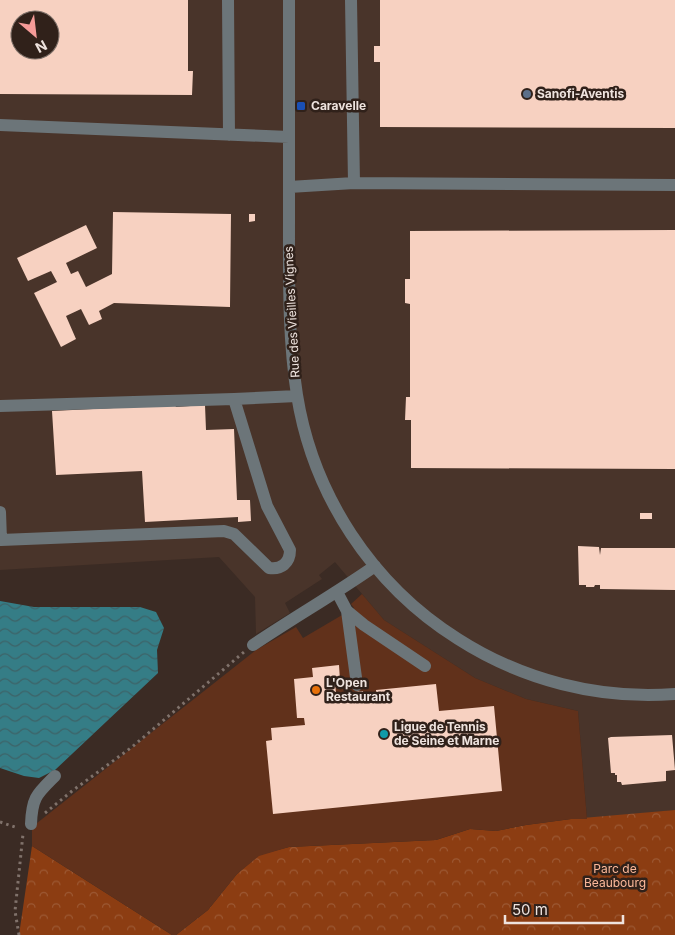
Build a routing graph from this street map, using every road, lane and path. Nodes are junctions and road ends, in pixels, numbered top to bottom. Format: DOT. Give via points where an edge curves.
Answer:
graph roads {
  1 [pos="228,0"];
  2 [pos="289,0"];
  3 [pos="351,0"];
  4 [pos="0,125"];
  5 [pos="229,135"];
  6 [pos="289,137"];
  7 [pos="354,183"];
  8 [pos="675,185"];
  9 [pos="289,187"];
  10 [pos="297,396"];
  11 [pos="234,400"];
  12 [pos="0,406"];
  13 [pos="0,512"];
  14 [pos="374,566"];
  15 [pos="337,592"];
  16 [pos="347,612"];
  17 [pos="253,645"];
  18 [pos="425,666"];
  19 [pos="357,685"];
  20 [pos="675,694"];
  21 [pos="55,776"];
  22 [pos="0,822"];
  23 [pos="28,827"];
  24 [pos="19,935"];
  1 -- 5 [label="street"];
  2 -- 6 [label="street, Rue des Vieilles Vignes"];
  3 -- 7 [label="street"];
  4 -- 5 [label="street"];
  5 -- 6 [label="street"];
  6 -- 9 [label="street, Rue des Vieilles Vignes"];
  7 -- 8 [label="street"];
  7 -- 9 [label="street"];
  9 -- 10 [label="street, Rue des Vieilles Vignes" via="290,316"];
  10 -- 11 [label="street"];
  10 -- 14 [label="street, Rue des Vieilles Vignes" via="308,442 324,484 350,534"];
  11 -- 12 [label="street"];
  11 -- 13 [label="street" via="267,506 290,550 287,563 278,568 269,568 234,534 224,531 0,540"];
  14 -- 15 [label="street"];
  14 -- 20 [label="street, Rue des Vieilles Vignes" via="403,597 432,621 474,649 507,665 582,689"];
  15 -- 16 [label="street"];
  15 -- 17 [label="street"];
  16 -- 18 [label="street"];
  16 -- 19 [label="street"];
  17 -- 23 [label="path" via="132,747"];
  21 -- 23 [label="street" via="36,795"];
  22 -- 23 [label="path"];
  23 -- 24 [label="path" via="15,911"];
}
